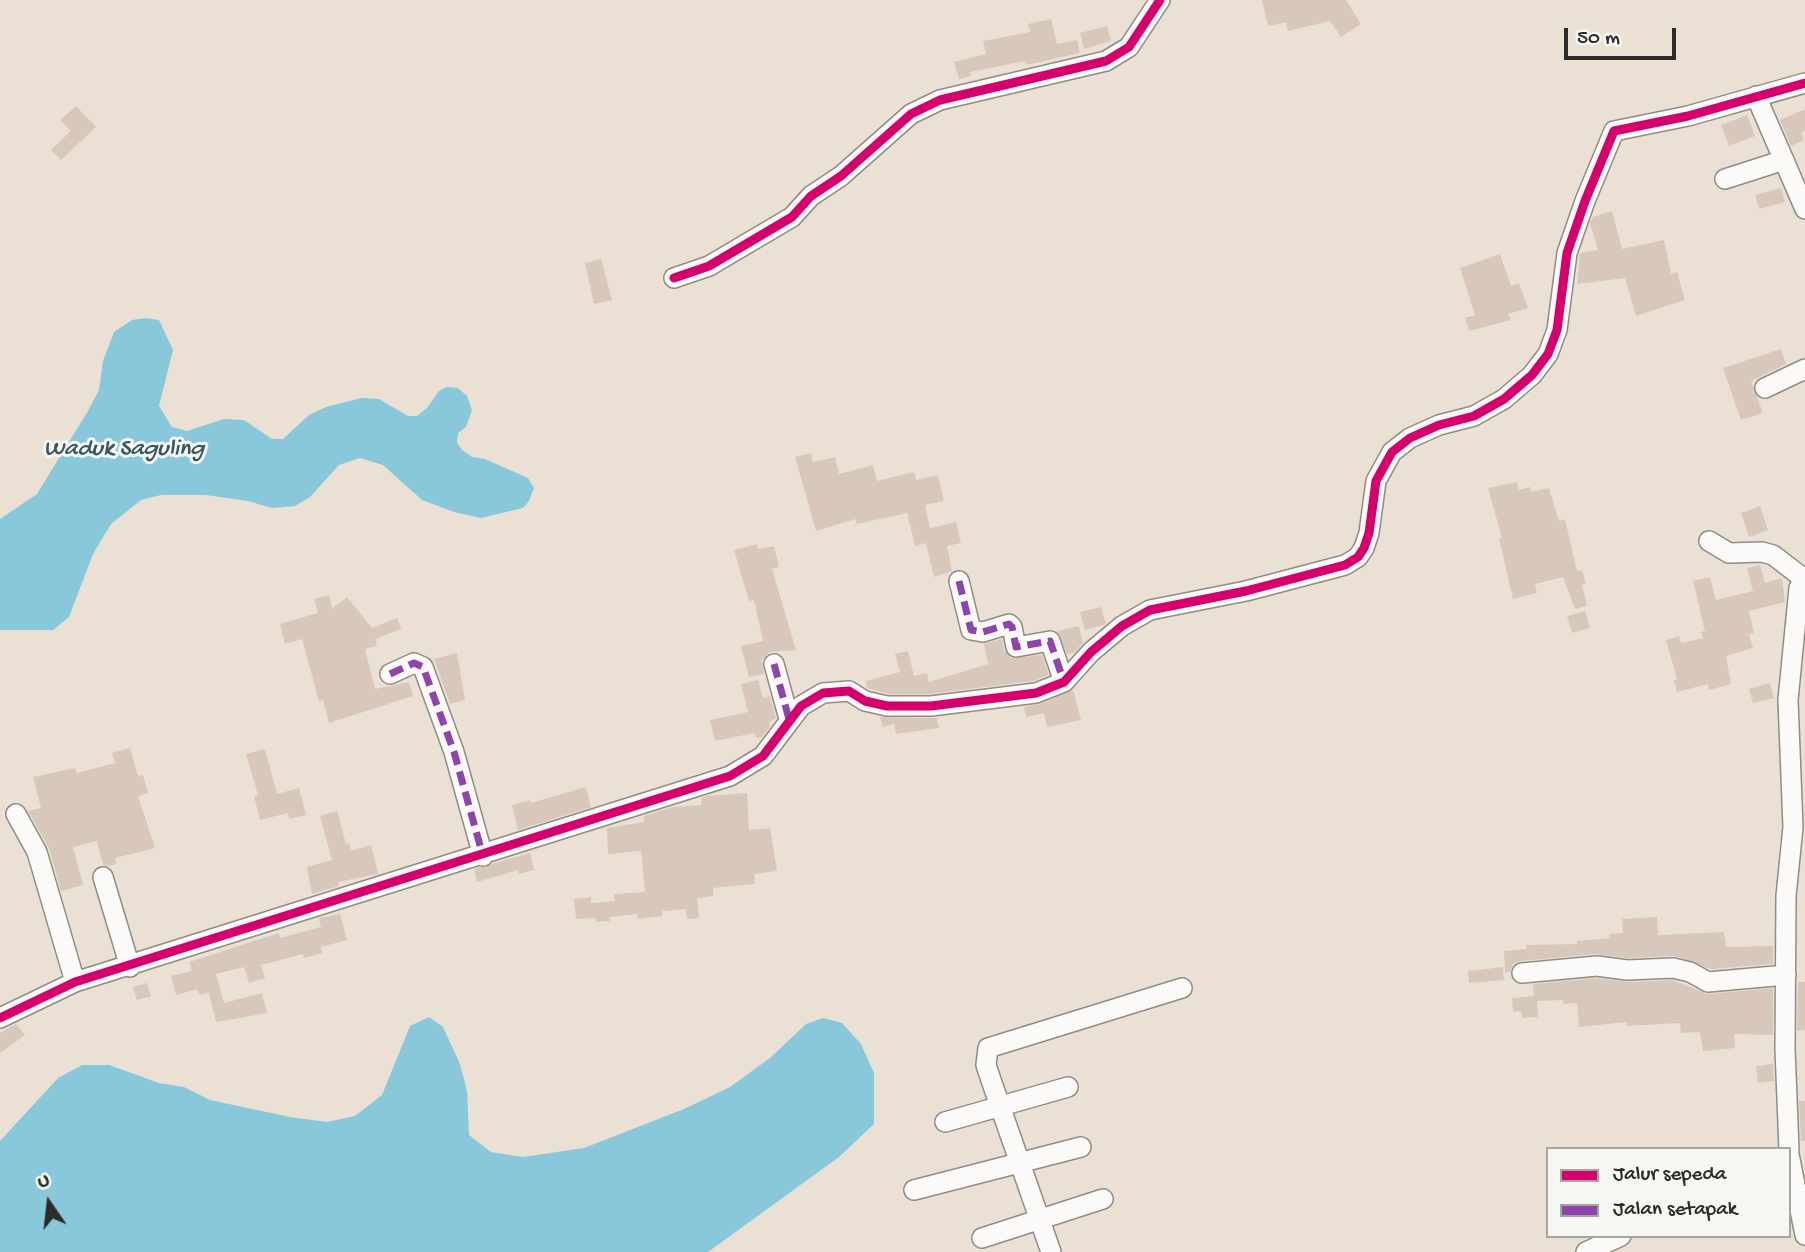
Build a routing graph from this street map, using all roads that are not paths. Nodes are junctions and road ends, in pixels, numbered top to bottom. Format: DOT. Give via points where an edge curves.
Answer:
graph roads {
  1 [pos="1160,0"];
  2 [pos="1805,83"];
  3 [pos="1756,96"];
  4 [pos="1784,160"];
  5 [pos="1725,179"];
  6 [pos="1805,209"];
  7 [pos="674,278"];
  8 [pos="1805,369"];
  9 [pos="1765,388"];
  10 [pos="1709,541"];
  11 [pos="1804,578"];
  12 [pos="959,581"];
  13 [pos="774,664"];
  14 [pos="390,674"];
  15 [pos="1064,681"];
  16 [pos="789,719"];
  17 [pos="16,814"];
  18 [pos="483,856"];
  19 [pos="103,877"];
  20 [pos="130,967"];
  21 [pos="1521,973"];
  22 [pos="1786,975"];
  23 [pos="75,982"];
  24 [pos="1182,988"];
  25 [pos="0,1018"];
  26 [pos="1068,1087"];
  27 [pos="999,1106"];
  28 [pos="945,1122"];
  29 [pos="1081,1147"];
  30 [pos="1789,1147"];
  31 [pos="1019,1164"];
  32 [pos="1791,1170"];
  33 [pos="914,1190"];
  34 [pos="1103,1199"];
  35 [pos="1040,1221"];
  36 [pos="1805,1235"];
  37 [pos="982,1238"];
  38 [pos="1617,1238"];
  39 [pos="1051,1252"];
  40 [pos="1586,1252"];
  1 -- 7 [label="street" via="1129,47 1106,61 940,100 911,114 841,176 811,196 792,218 709,266"];
  2 -- 3 [label="street"];
  3 -- 4 [label="street"];
  3 -- 15 [label="street" via="1688,117 1620,128 1609,136 1567,253 1557,330 1548,354 1504,399 1474,416 1420,434 1392,452 1376,481 1369,533 1358,556 1321,572 1150,610 1122,626"];
  4 -- 5 [label="street"];
  4 -- 6 [label="street"];
  8 -- 9 [label="street"];
  10 -- 11 [label="street" via="1729,553 1773,555"];
  11 -- 22 [label="street" via="1799,588 1788,699 1793,827 1786,896"];
  12 -- 15 [label="street" via="971,630 983,632 1009,624 1016,647 1050,641"];
  13 -- 16 [label="street"];
  14 -- 18 [label="street" via="414,663 423,667 454,752"];
  15 -- 16 [label="street" via="1036,692 931,706 887,706 836,690 811,700"];
  16 -- 18 [label="street" via="763,756 730,776"];
  17 -- 23 [label="street" via="37,852"];
  18 -- 20 [label="street"];
  19 -- 20 [label="street"];
  20 -- 23 [label="street"];
  21 -- 22 [label="street" via="1597,966 1673,968 1708,982"];
  22 -- 30 [label="street"];
  23 -- 25 [label="street"];
  24 -- 27 [label="street" via="988,1048 986,1065"];
  26 -- 27 [label="street"];
  27 -- 28 [label="street"];
  27 -- 31 [label="street"];
  29 -- 31 [label="street"];
  31 -- 33 [label="street"];
  31 -- 35 [label="street"];
  32 -- 36 [label="street"];
  34 -- 35 [label="street"];
  35 -- 37 [label="street"];
  35 -- 39 [label="street"];
  38 -- 40 [label="street"];
}
